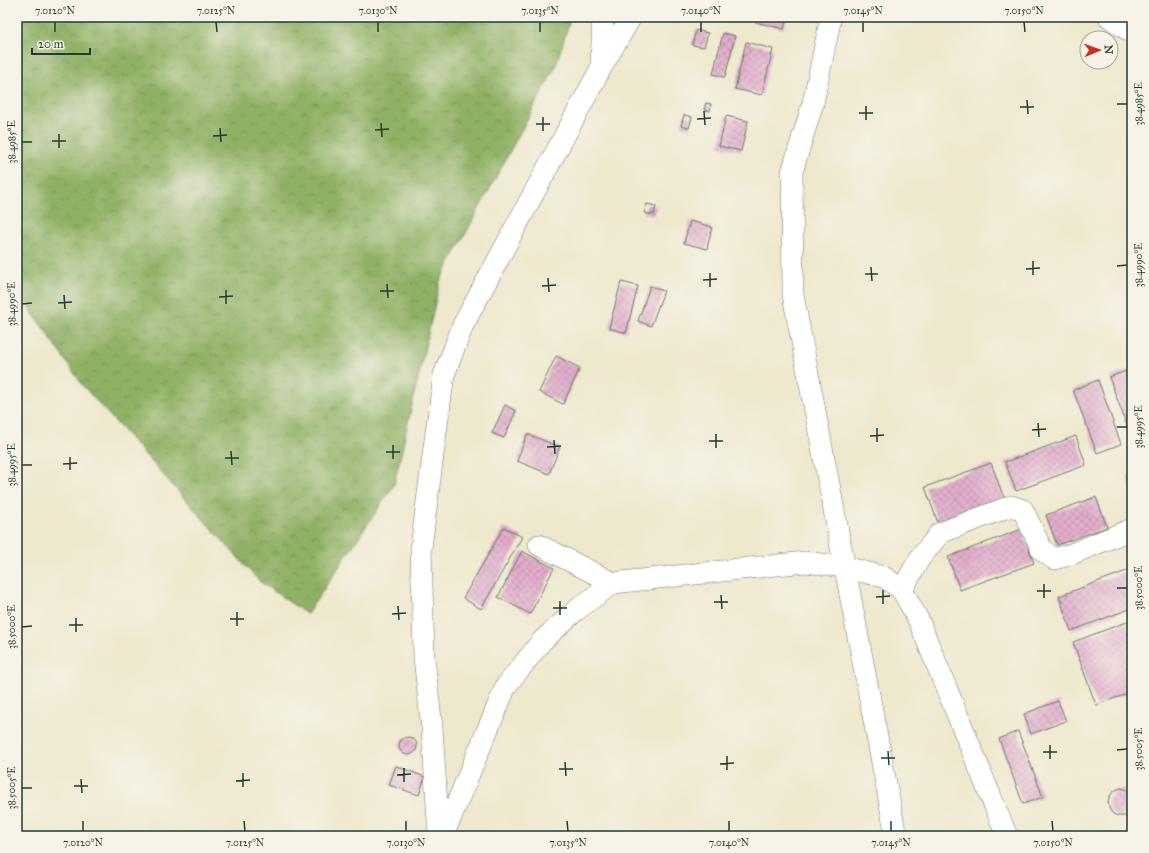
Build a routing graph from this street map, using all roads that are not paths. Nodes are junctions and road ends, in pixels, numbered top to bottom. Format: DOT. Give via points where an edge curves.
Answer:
graph roads {
  1 [pos="603,17"];
  2 [pos="631,17"];
  3 [pos="831,17"];
  4 [pos="1109,17"];
  5 [pos="1132,33"];
  6 [pos="601,68"];
  7 [pos="1132,529"];
  8 [pos="539,545"];
  9 [pos="845,567"];
  10 [pos="613,583"];
  11 [pos="902,590"];
  12 [pos="439,836"];
  13 [pos="443,836"];
  14 [pos="896,836"];
  15 [pos="1007,836"];
  1 -- 6 [label="street"];
  2 -- 6 [label="street"];
  3 -- 9 [label="street" via="813,103 792,172 793,295"];
  4 -- 5 [label="street"];
  6 -- 12 [label="street" via="463,324 444,375 421,548 424,658 432,728"];
  7 -- 11 [label="street" via="1054,559 1042,550 1023,510 1011,506 940,533 920,558"];
  8 -- 10 [label="street"];
  9 -- 10 [label="street" via="805,562"];
  9 -- 11 [label="street" via="884,577"];
  9 -- 14 [label="street"];
  10 -- 13 [label="street" via="574,612 542,641 506,686"];
  11 -- 15 [label="street" via="918,619"];
}
